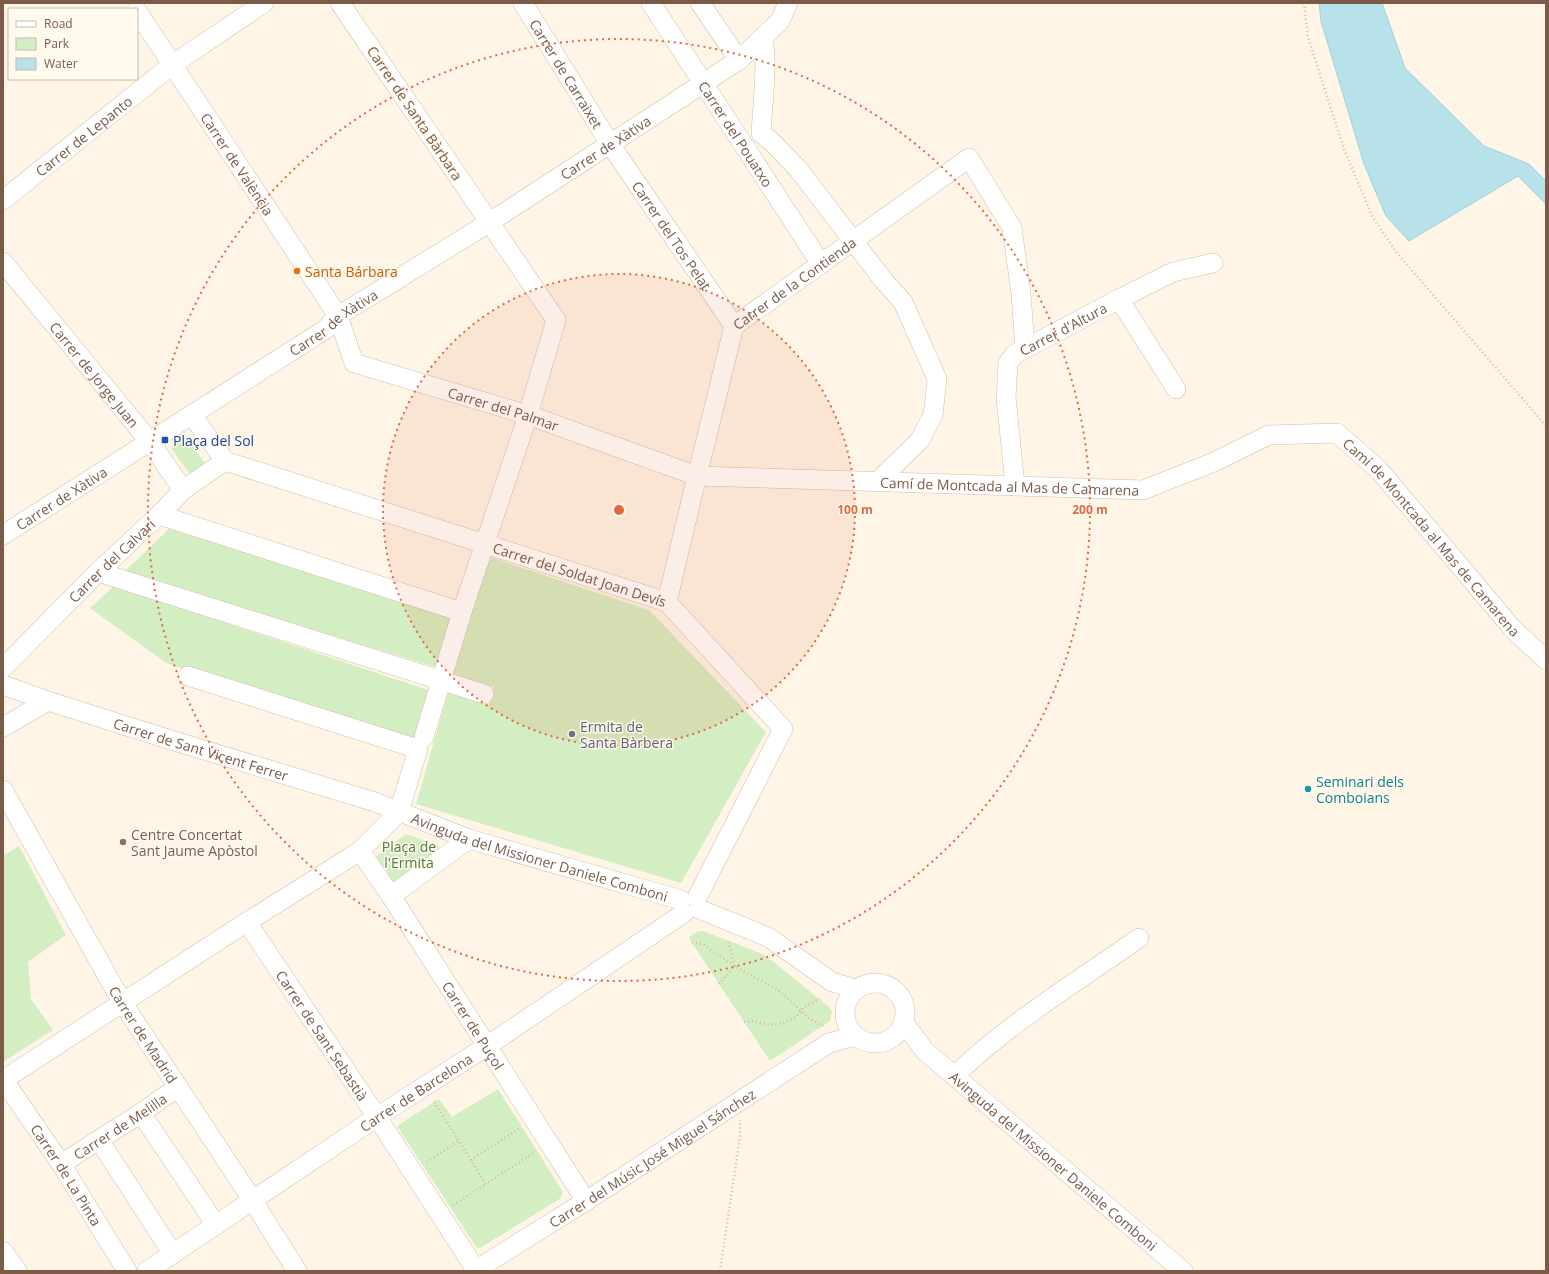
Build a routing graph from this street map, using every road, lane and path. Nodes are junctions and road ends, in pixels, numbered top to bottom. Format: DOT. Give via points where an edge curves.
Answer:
graph roads {
  1 [pos="264,3"];
  2 [pos="340,3"];
  3 [pos="523,3"];
  4 [pos="651,3"];
  5 [pos="700,3"];
  6 [pos="788,3"];
  7 [pos="1304,3"];
  8 [pos="138,13"];
  9 [pos="762,38"];
  10 [pos="739,60"];
  11 [pos="172,65"];
  12 [pos="703,82"];
  13 [pos="610,144"];
  14 [pos="3,200"];
  15 [pos="490,222"];
  16 [pos="853,241"];
  17 [pos="3,262"];
  18 [pos="1213,263"];
  19 [pos="821,264"];
  20 [pos="1119,299"];
  21 [pos="338,316"];
  22 [pos="734,326"];
  23 [pos="1024,348"];
  24 [pos="1176,389"];
  25 [pos="192,415"];
  26 [pos="528,415"];
  27 [pos="1546,426"];
  28 [pos="150,442"];
  29 [pos="225,461"];
  30 [pos="697,476"];
  31 [pos="877,482"];
  32 [pos="1015,486"];
  33 [pos="183,490"];
  34 [pos="159,515"];
  35 [pos="6,528"];
  36 [pos="486,544"];
  37 [pos="98,572"];
  38 [pos="667,602"];
  39 [pos="462,612"];
  40 [pos="1546,660"];
  41 [pos="3,668"];
  42 [pos="188,676"];
  43 [pos="442,681"];
  44 [pos="3,685"];
  45 [pos="484,694"];
  46 [pos="48,701"];
  47 [pos="3,727"];
  48 [pos="424,737"];
  49 [pos="3,790"];
  50 [pos="399,812"];
  51 [pos="469,839"];
  52 [pos="360,851"];
  53 [pos="391,896"];
  54 [pos="690,905"];
  55 [pos="247,922"];
  56 [pos="1139,938"];
  57 [pos="728,941"];
  58 [pos="692,943"];
  59 [pos="735,966"];
  60 [pos="719,984"];
  61 [pos="820,999"];
  62 [pos="122,1002"];
  63 [pos="802,1012"];
  64 [pos="851,1013"];
  65 [pos="744,1022"];
  66 [pos="904,1022"];
  67 [pos="826,1035"];
  68 [pos="883,1042"];
  69 [pos="487,1046"];
  70 [pos="925,1050"];
  71 [pos="954,1076"];
  72 [pos="3,1080"];
  73 [pos="178,1087"];
  74 [pos="749,1096"];
  75 [pos="434,1102"];
  76 [pos="141,1113"];
  77 [pos="377,1117"];
  78 [pos="522,1127"];
  79 [pos="99,1140"];
  80 [pos="459,1142"];
  81 [pos="537,1151"];
  82 [pos="470,1160"];
  83 [pos="62,1164"];
  84 [pos="423,1165"];
  85 [pos="486,1184"];
  86 [pos="253,1201"];
  87 [pos="586,1201"];
  88 [pos="450,1207"];
  89 [pos="216,1225"];
  90 [pos="3,1251"];
  91 [pos="173,1254"];
  92 [pos="475,1270"];
  93 [pos="17,1271"];
  94 [pos="127,1271"];
  95 [pos="147,1271"];
  96 [pos="297,1271"];
  97 [pos="720,1271"];
  98 [pos="1183,1271"];
  1 -- 11 [label="street, Carrer de Lepanto"];
  2 -- 15 [label="street, Carrer de Santa Bàrbara"];
  3 -- 13 [label="street, Carrer de Carraixet"];
  4 -- 12 [label="street, Carrer del Pouatxo"];
  5 -- 10 [label="street"];
  6 -- 9 [label="street, Carrer de Xàtiva" via="780,21"];
  7 -- 27 [label="path" via="1308,37 1328,100 1344,149 1372,216 1397,253"];
  8 -- 11 [label="street, Carrer de València"];
  9 -- 10 [label="street, Carrer de Xàtiva"];
  9 -- 16 [label="street" via="765,43 765,58 760,133 798,168"];
  10 -- 12 [label="street, Carrer de Xàtiva"];
  11 -- 14 [label="street, Carrer de Lepanto"];
  11 -- 21 [label="street, Carrer de València"];
  12 -- 13 [label="street, Carrer de Xàtiva"];
  12 -- 19 [label="street, Carrer del Pouatxo"];
  13 -- 15 [label="street, Carrer de Xàtiva"];
  13 -- 22 [label="street, Carrer del Tos Pelat"];
  15 -- 21 [label="street, Carrer de Xàtiva"];
  15 -- 26 [label="street, Carrer de Santa Bàrbara" via="556,320"];
  16 -- 19 [label="street, Carrer de la Contienda"];
  16 -- 23 [label="street, Carrer de la Contienda" via="969,158 1012,228 1021,293"];
  16 -- 31 [label="street" via="903,302 937,379 933,415 920,440"];
  17 -- 28 [label="street, Carrer de Jorge Juan"];
  18 -- 20 [label="street, Carrer d'Altura" via="1173,272"];
  19 -- 22 [label="street, Carrer de la Contienda"];
  20 -- 23 [label="street, Carrer d'Altura"];
  20 -- 24 [label="street"];
  21 -- 25 [label="street, Carrer de Xàtiva" via="326,329"];
  21 -- 26 [label="street, Carrer del Palmar" via="354,363"];
  22 -- 30 [label="street, Carrer de la Contienda"];
  23 -- 32 [label="street, Carrer d'Altura" via="1008,363 1007,377 1006,398"];
  25 -- 28 [label="street, Carrer de Xàtiva"];
  25 -- 29 [label="street"];
  26 -- 30 [label="street, Carrer del Palmar"];
  26 -- 36 [label="street"];
  28 -- 33 [label="street, Carrer de Jorge Juan"];
  28 -- 35 [label="street, Carrer de Xàtiva"];
  29 -- 33 [label="street, Carrer del Calvari"];
  29 -- 36 [label="street, Carrer del Soldat Joan Devís"];
  30 -- 31 [label="street, Camí de Montcada al Mas de Camarena"];
  30 -- 38 [label="street, Carrer de la Contienda"];
  31 -- 32 [label="street, Camí de Montcada al Mas de Camarena"];
  32 -- 40 [label="street, Camí de Montcada al Mas de Camarena" via="1143,490 1214,462 1269,435 1337,433 1378,470 1512,628"];
  33 -- 34 [label="street, Carrer del Calvari"];
  34 -- 37 [label="street, Carrer del Calvari"];
  34 -- 39 [label="street"];
  36 -- 38 [label="street, Carrer del Soldat Joan Devís"];
  36 -- 39 [label="street"];
  37 -- 41 [label="street, Carrer del Calvari"];
  37 -- 43 [label="street"];
  38 -- 54 [label="street, Carrer del Soldat Joan Devís" via="783,729"];
  39 -- 43 [label="street"];
  42 -- 50 [label="street" via="418,750"];
  43 -- 45 [label="street"];
  43 -- 48 [label="street"];
  44 -- 46 [label="street, Carrer de Sant Vicent Ferrer"];
  46 -- 47 [label="street"];
  46 -- 50 [label="street, Carrer de Sant Vicent Ferrer" via="375,802"];
  49 -- 62 [label="street, Carrer de Madrid"];
  50 -- 51 [label="street, Avinguda del Missioner Daniele Comboni"];
  50 -- 52 [label="street"];
  51 -- 53 [label="street"];
  51 -- 54 [label="street, Avinguda del Missioner Daniele Comboni"];
  52 -- 53 [label="street, Carrer de Puçol"];
  52 -- 55 [label="street"];
  53 -- 69 [label="street, Carrer de Puçol"];
  54 -- 64 [label="street, Avinguda del Missioner Daniele Comboni" via="768,937 832,982"];
  54 -- 69 [label="street, Carrer de Barcelona"];
  55 -- 62 [label="street"];
  55 -- 77 [label="street, Carrer de Sant Sebastià"];
  56 -- 71 [label="street" via="1050,1000 978,1054"];
  57 -- 59 [label="path"];
  58 -- 59 [label="path" via="704,945"];
  59 -- 60 [label="path"];
  59 -- 63 [label="path" via="778,990"];
  61 -- 63 [label="path" via="804,1007"];
  62 -- 72 [label="street"];
  62 -- 73 [label="street, Carrer de Madrid"];
  63 -- 65 [label="path" via="791,1020 776,1025"];
  63 -- 67 [label="path"];
  64 -- 66 [label="street" via="865,985 884,984 900,995 906,1013"];
  64 -- 67 [label="street, Carrer del Músic José Miguel Sánchez"];
  64 -- 68 [label="street" via="864,1042"];
  66 -- 68 [label="street" via="900,1031"];
  66 -- 70 [label="street, Avinguda del Missioner Daniele Comboni"];
  67 -- 74 [label="street, Carrer del Músic José Miguel Sánchez"];
  68 -- 70 [label="street, Avinguda del Missioner Daniele Comboni" via="902,1043"];
  69 -- 77 [label="street, Carrer de Barcelona"];
  69 -- 87 [label="street, Carrer de Puçol"];
  70 -- 71 [label="street, Avinguda del Missioner Daniele Comboni"];
  71 -- 98 [label="street, Avinguda del Missioner Daniele Comboni"];
  72 -- 83 [label="street, Carrer de La Pinta"];
  73 -- 76 [label="street, Carrer de Melilla"];
  73 -- 86 [label="street, Carrer de Madrid"];
  74 -- 87 [label="street, Carrer del Músic José Miguel Sánchez"];
  74 -- 97 [label="path" via="740,1118 740,1137"];
  75 -- 80 [label="path"];
  76 -- 79 [label="street, Carrer de Melilla"];
  76 -- 89 [label="street"];
  77 -- 86 [label="street, Carrer de Barcelona"];
  77 -- 92 [label="street, Carrer de Sant Sebastià"];
  78 -- 82 [label="path"];
  79 -- 83 [label="street, Carrer de Melilla"];
  79 -- 91 [label="street"];
  80 -- 82 [label="path"];
  80 -- 84 [label="path"];
  81 -- 85 [label="path"];
  82 -- 85 [label="path"];
  83 -- 94 [label="street, Carrer de La Pinta"];
  85 -- 88 [label="path"];
  86 -- 89 [label="street, Carrer de Barcelona"];
  86 -- 96 [label="street, Carrer de Madrid"];
  87 -- 92 [label="street, Carrer del Músic José Miguel Sánchez"];
  89 -- 91 [label="street, Carrer de Barcelona"];
  90 -- 93 [label="street"];
  91 -- 95 [label="street, Carrer de Barcelona"];
}
